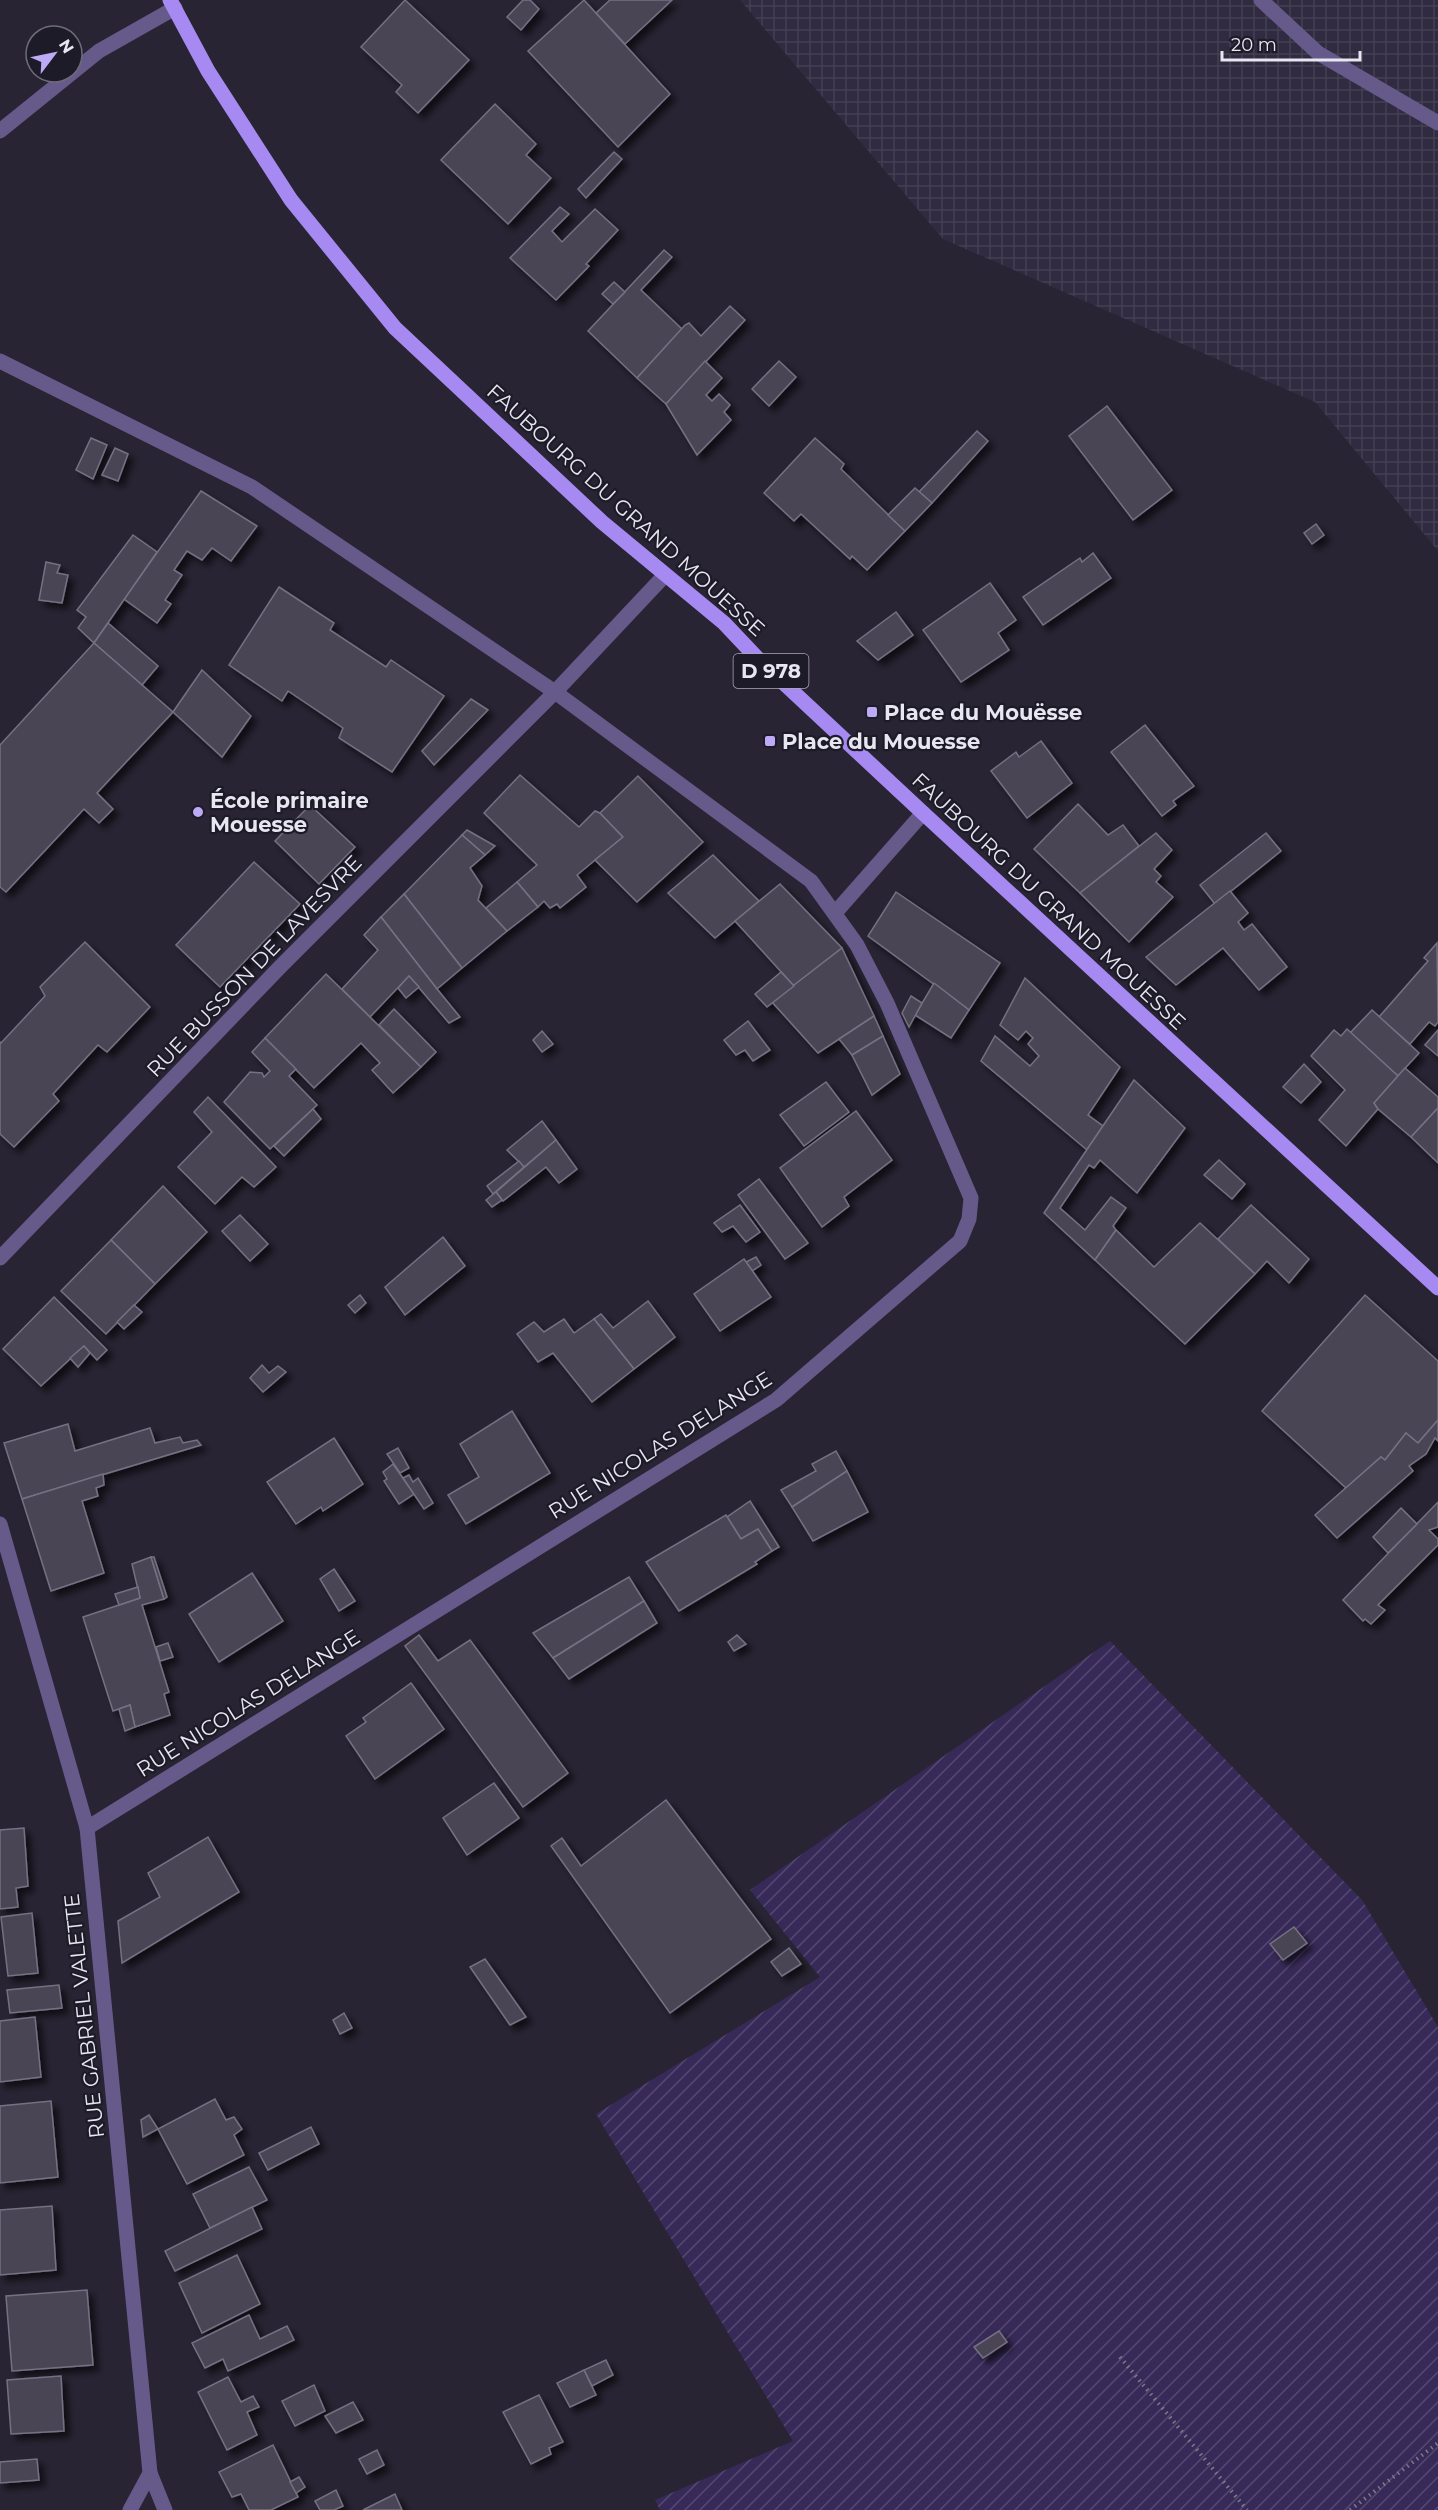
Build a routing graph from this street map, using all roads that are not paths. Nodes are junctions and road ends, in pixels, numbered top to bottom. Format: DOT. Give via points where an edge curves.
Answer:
graph roads {
  1 [pos="1261,0"];
  2 [pos="172,4"];
  3 [pos="1438,123"];
  4 [pos="0,130"];
  5 [pos="0,361"];
  6 [pos="665,575"];
  7 [pos="555,692"];
  8 [pos="922,813"];
  9 [pos="835,913"];
  10 [pos="0,1258"];
  11 [pos="1438,1288"];
  12 [pos="0,1524"];
  13 [pos="87,1828"];
  14 [pos="150,2473"];
  15 [pos="130,2510"];
  16 [pos="165,2510"];
  1 -- 3 [label="street" via="1317,53"];
  2 -- 4 [label="street" via="99,51"];
  2 -- 6 [label="main road, FAUBOURG DU GRAND MOUESSE / D 978" via="208,71 291,200 395,328 602,522"];
  5 -- 7 [label="street" via="252,487"];
  6 -- 7 [label="street, RUE BUSSON DE LAVESVRE"];
  6 -- 8 [label="main road, FAUBOURG DU GRAND MOUESSE / D 978" via="724,623"];
  7 -- 9 [label="street" via="811,881"];
  7 -- 10 [label="street, RUE BUSSON DE LAVESVRE" via="273,975"];
  8 -- 9 [label="street"];
  8 -- 11 [label="main road, FAUBOURG DU GRAND MOUESSE / D 978"];
  9 -- 13 [label="street, RUE NICOLAS DELANGE" via="857,945 887,1003 971,1198 969,1219 960,1241 776,1400"];
  12 -- 13 [label="street, RUE GABRIEL VALETTE"];
  13 -- 14 [label="street, RUE GABRIEL VALETTE"];
  14 -- 15 [label="street"];
  14 -- 16 [label="street, RUE GABRIEL VALETTE"];
}
